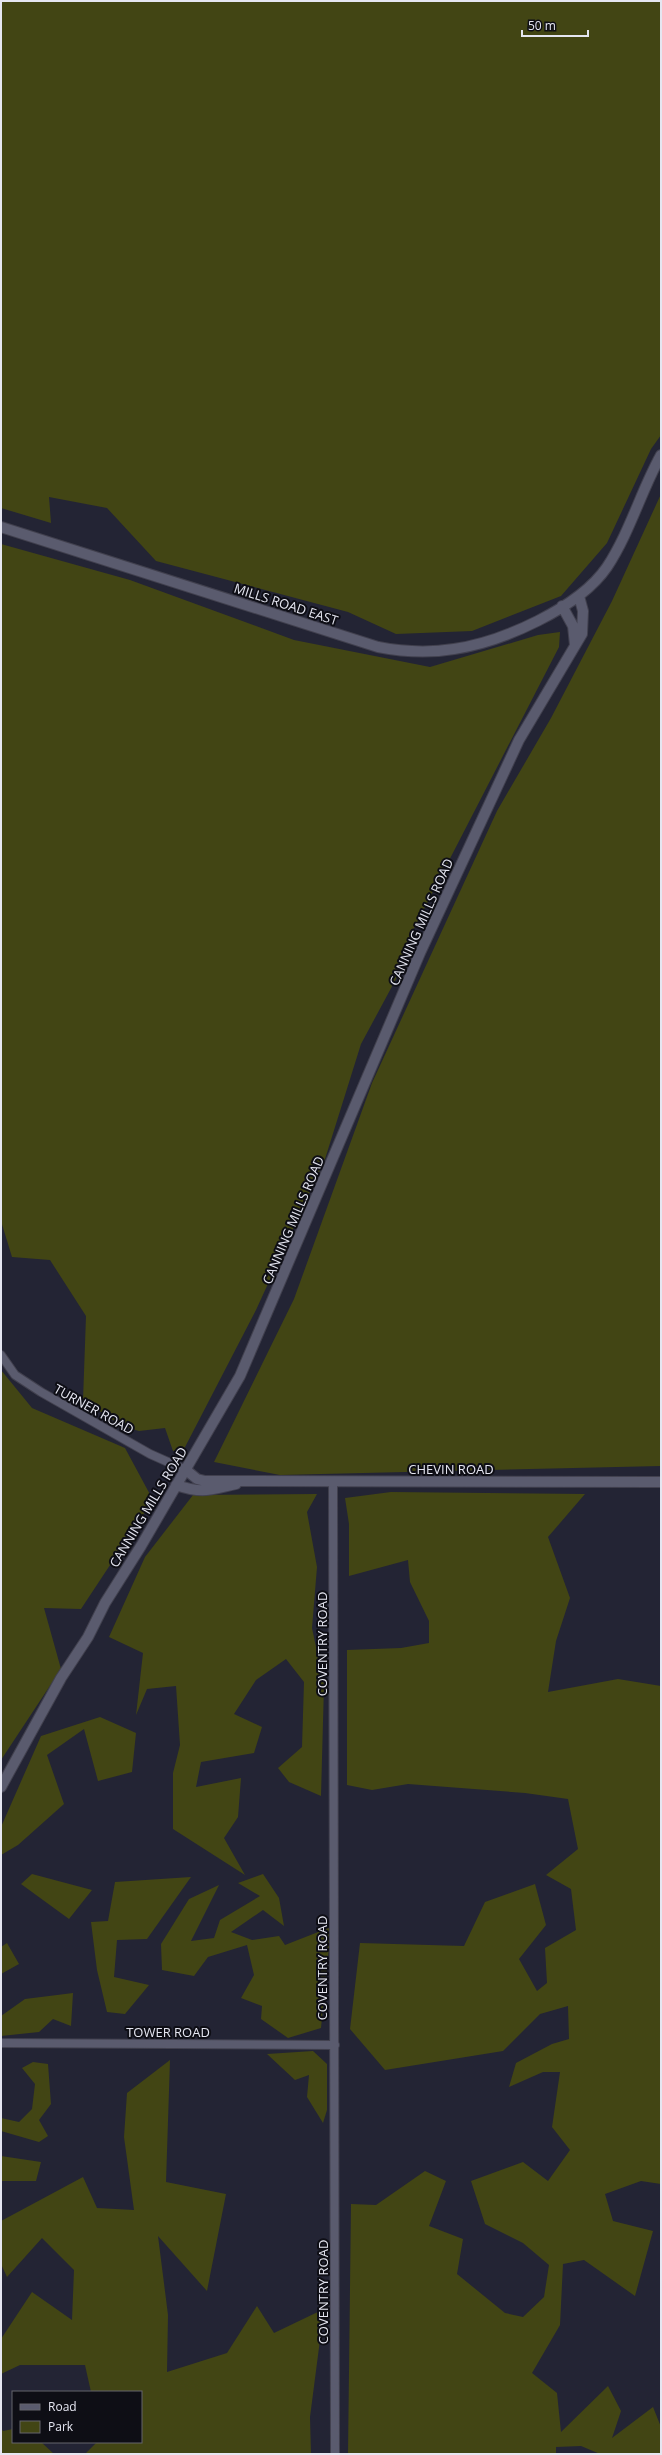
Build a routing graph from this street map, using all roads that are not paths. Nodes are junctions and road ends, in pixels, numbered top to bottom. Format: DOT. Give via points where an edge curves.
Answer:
graph roads {
  1 [pos="661,455"];
  2 [pos="1,527"];
  3 [pos="579,596"];
  4 [pos="562,606"];
  5 [pos="575,645"];
  6 [pos="1,1355"];
  7 [pos="186,1470"];
  8 [pos="241,1482"];
  9 [pos="661,1482"];
  10 [pos="333,1483"];
  11 [pos="176,1485"];
  12 [pos="1,1787"];
  13 [pos="1,2043"];
  14 [pos="335,2045"];
  15 [pos="335,2454"];
  1 -- 3 [label="main road" via="616,553 600,576"];
  2 -- 4 [label="main road, MILLS ROAD EAST" via="347,638 401,651 436,652 468,646 500,636"];
  3 -- 4 [label="main road"];
  3 -- 5 [label="main road, CANNING MILLS ROAD" via="583,625 582,634"];
  4 -- 5 [label="main road" via="573,626"];
  5 -- 7 [label="main road, CANNING MILLS ROAD" via="519,740 420,953 240,1376"];
  6 -- 7 [label="street, TURNER ROAD" via="15,1375 41,1392 150,1454"];
  7 -- 8 [label="main road, CHEVIN ROAD" via="196,1479 204,1481"];
  7 -- 11 [label="main road, CANNING MILLS ROAD"];
  8 -- 10 [label="main road, CHEVIN ROAD"];
  8 -- 11 [label="main road, CHEVIN ROAD" via="208,1491 196,1491"];
  9 -- 10 [label="main road, CHEVIN ROAD"];
  10 -- 14 [label="street, COVENTRY ROAD"];
  11 -- 12 [label="main road, CANNING MILLS ROAD" via="105,1603 88,1637 61,1678"];
  13 -- 14 [label="street, TOWER ROAD"];
  14 -- 15 [label="street, COVENTRY ROAD"];
}
